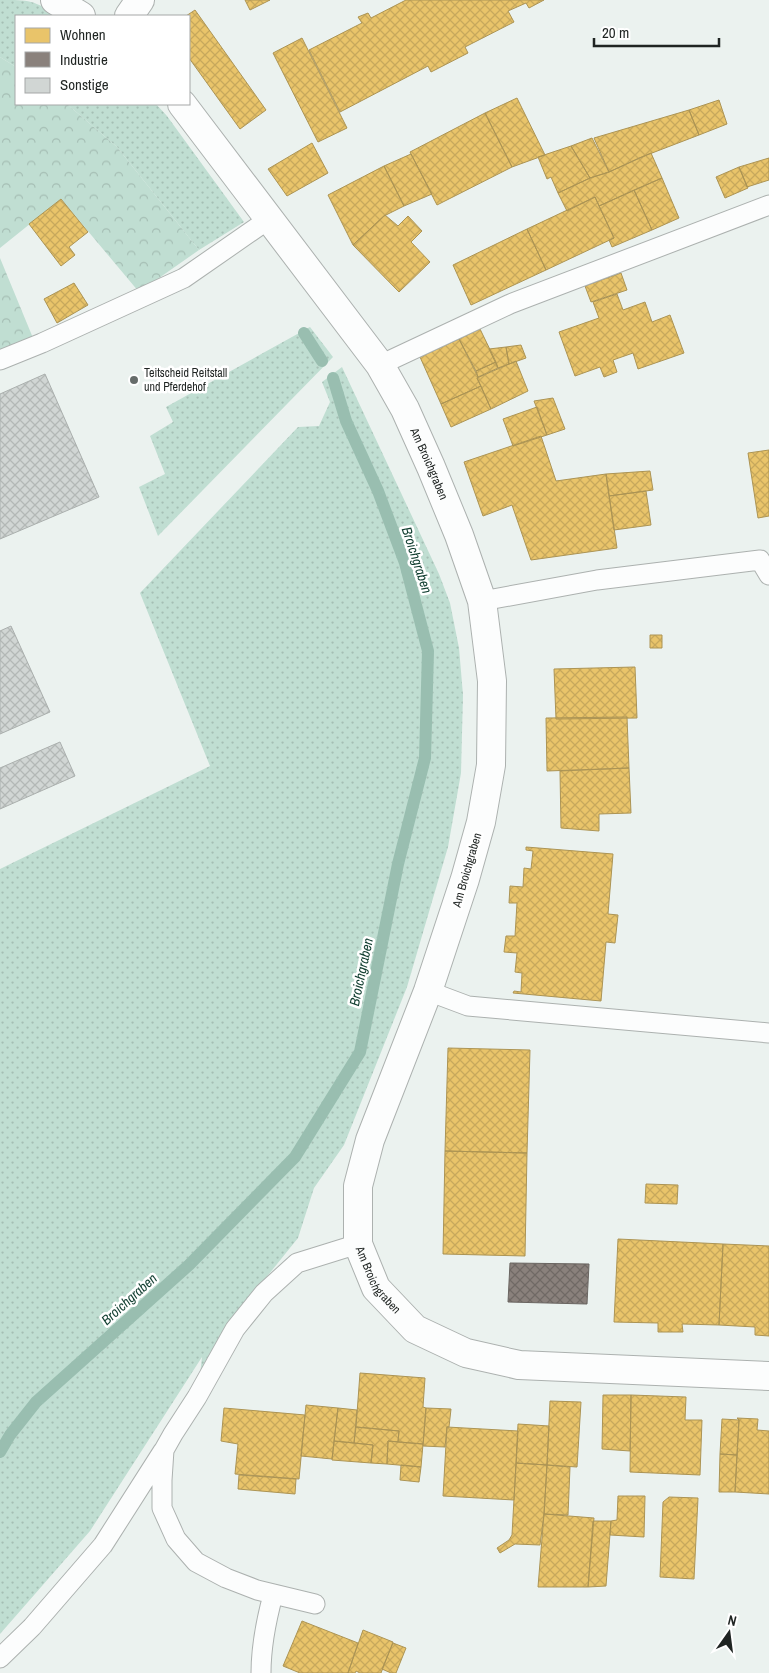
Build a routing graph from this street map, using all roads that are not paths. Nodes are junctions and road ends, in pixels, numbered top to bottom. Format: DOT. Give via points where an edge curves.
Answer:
graph roads {
  1 [pos="55,0"];
  2 [pos="140,0"];
  3 [pos="79,15"];
  4 [pos="130,15"];
  5 [pos="183,105"];
  6 [pos="769,205"];
  7 [pos="269,219"];
  8 [pos="0,360"];
  9 [pos="380,365"];
  10 [pos="766,564"];
  11 [pos="482,601"];
  12 [pos="428,991"];
  13 [pos="769,1033"];
  14 [pos="358,1244"];
  15 [pos="769,1376"];
  16 [pos="164,1450"];
  17 [pos="273,1595"];
  18 [pos="315,1604"];
  19 [pos="0,1658"];
  20 [pos="261,1673"];
  1 -- 3 [label="street"];
  2 -- 4 [label="street"];
  5 -- 7 [label="street, Am Broichgraben"];
  6 -- 9 [label="lane" via="510,304"];
  7 -- 8 [label="lane" via="184,278"];
  7 -- 9 [label="street, Am Broichgraben"];
  9 -- 11 [label="street, Am Broichgraben" via="405,409 431,467"];
  10 -- 11 [label="lane" via="597,580"];
  11 -- 12 [label="street, Am Broichgraben" via="492,681 492,765 465,879"];
  12 -- 13 [label="lane" via="468,1006"];
  12 -- 14 [label="street, Am Broichgraben" via="370,1140 358,1186"];
  14 -- 15 [label="street, Am Broichgraben" via="376,1288 415,1329 466,1353 519,1365"];
  14 -- 16 [label="lane" via="297,1263 264,1293 235,1329"];
  16 -- 17 [label="lane" via="162,1508 176,1539 196,1562 226,1578"];
  16 -- 19 [label="lane" via="103,1545 32,1627"];
  17 -- 18 [label="lane"];
  17 -- 20 [label="lane" via="261,1651"];
}
